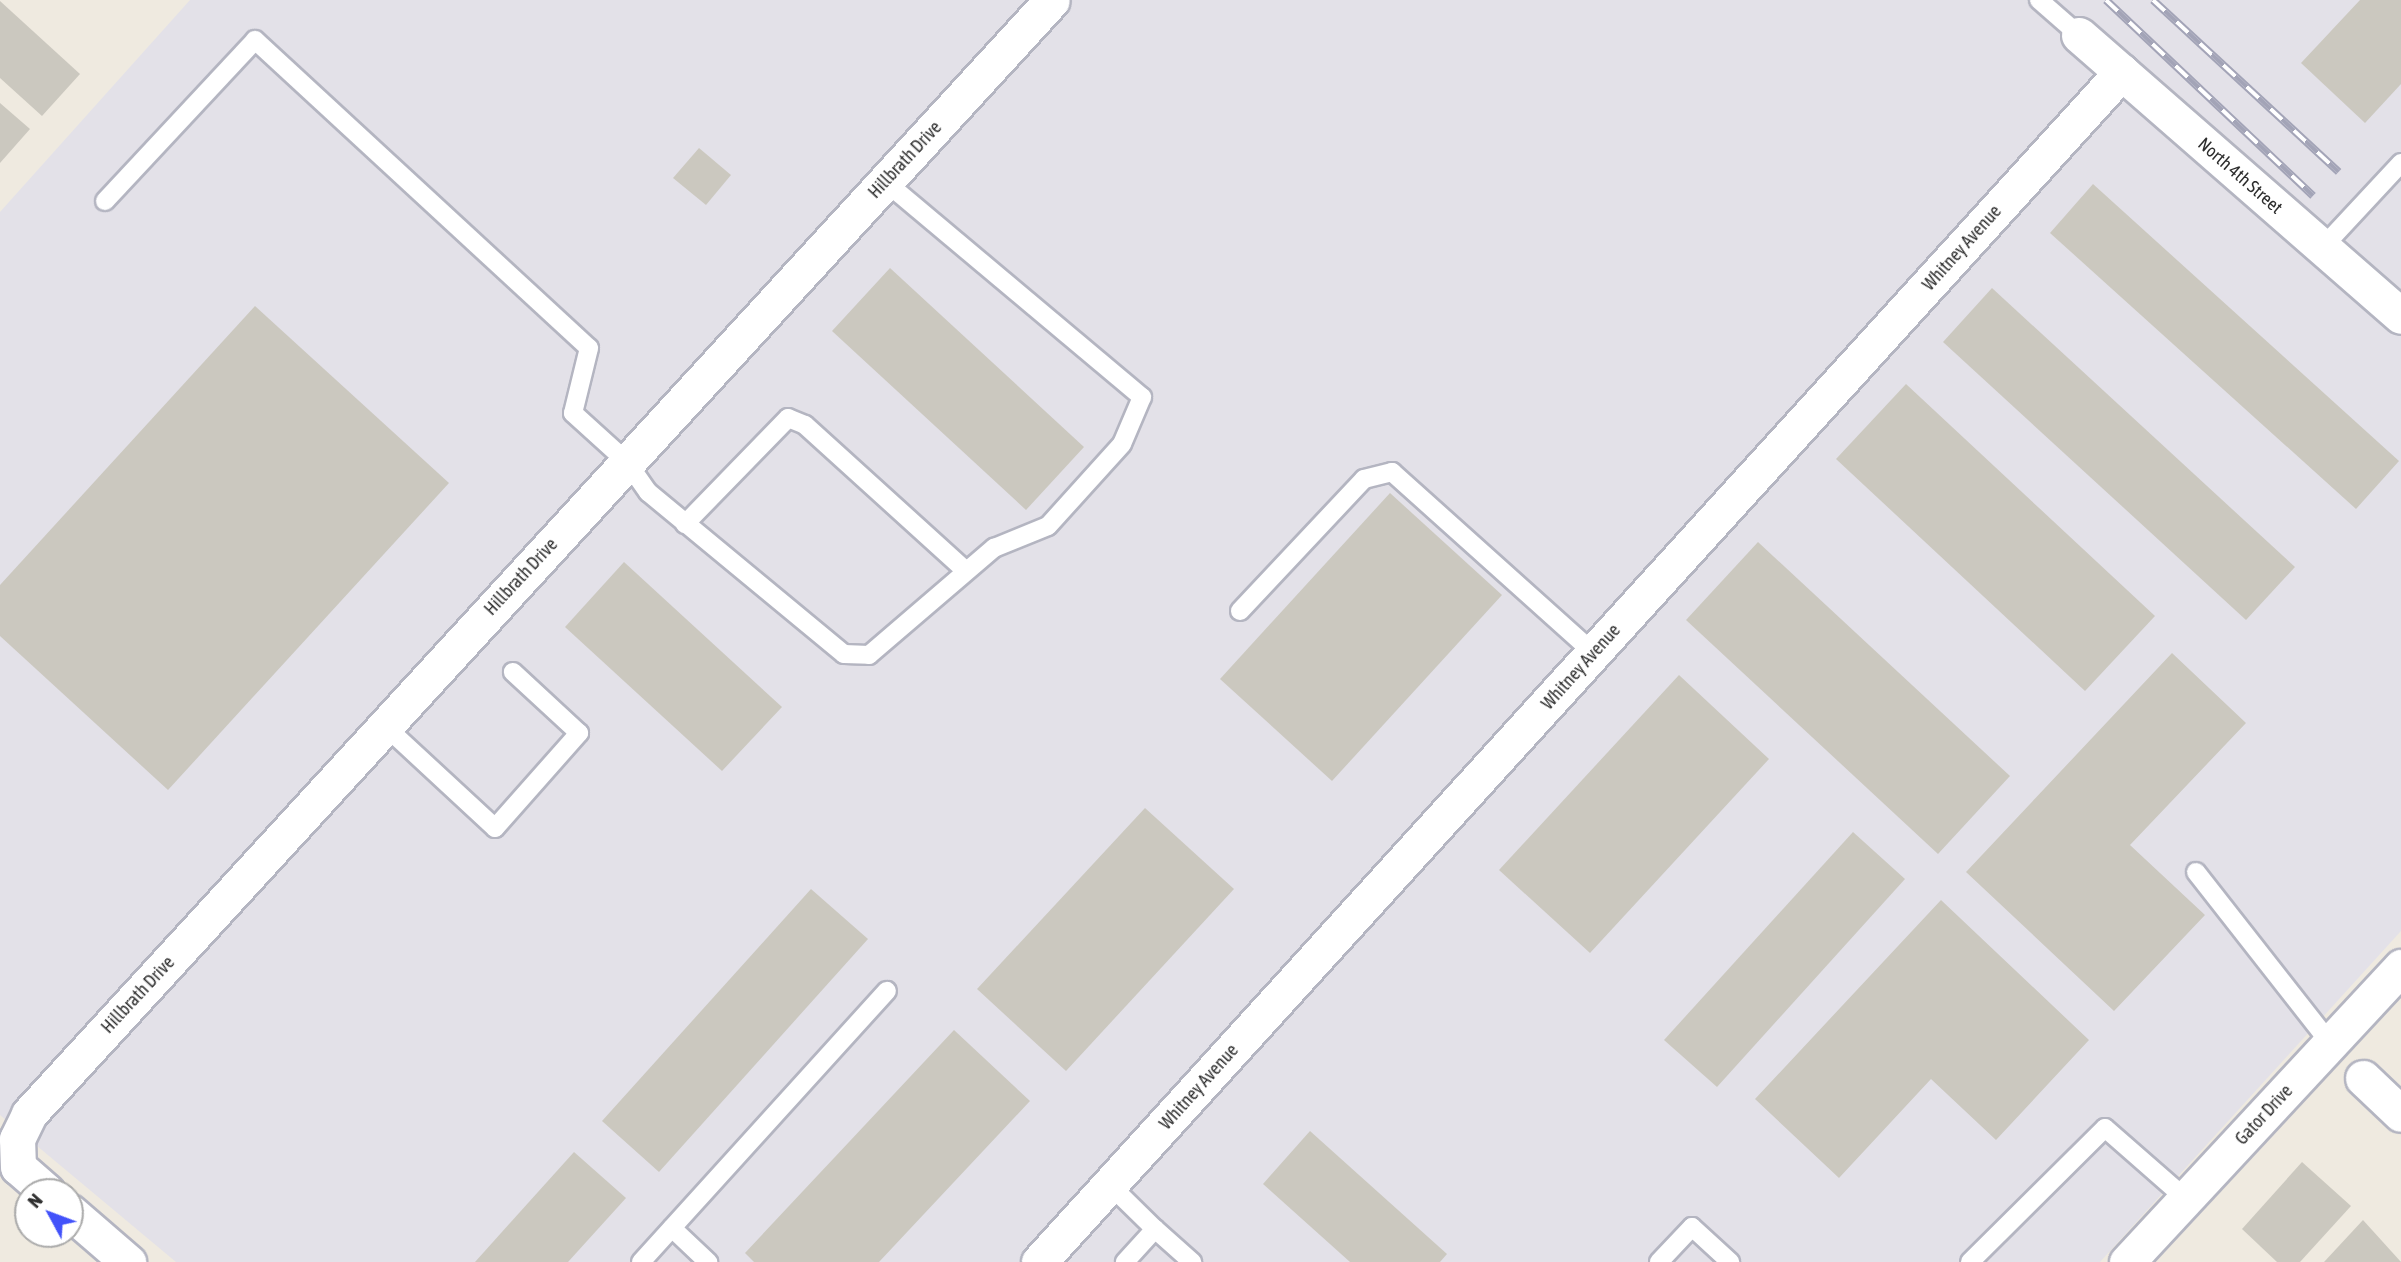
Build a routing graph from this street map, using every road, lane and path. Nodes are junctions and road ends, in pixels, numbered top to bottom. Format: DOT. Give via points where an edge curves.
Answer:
graph roads {
  1 [pos="1052,0"];
  2 [pos="2039,0"];
  3 [pos="2079,35"];
  4 [pos="2122,72"];
  5 [pos="2401,163"];
  6 [pos="885,181"];
  7 [pos="105,201"];
  8 [pos="2322,248"];
  9 [pos="2401,316"];
  10 [pos="627,462"];
  11 [pos="685,524"];
  12 [pos="966,571"];
  13 [pos="1240,611"];
  14 [pos="1594,653"];
  15 [pos="513,672"];
  16 [pos="385,726"];
  17 [pos="2196,872"];
  18 [pos="2401,967"];
  19 [pos="887,991"];
  20 [pos="2330,1043"];
  21 [pos="2363,1078"];
  22 [pos="2401,1114"];
  23 [pos="31,1178"];
  24 [pos="1110,1185"];
  25 [pos="2186,1199"];
  26 [pos="84,1224"];
  27 [pos="672,1228"];
  28 [pos="1155,1229"];
  29 [pos="128,1262"];
  30 [pos="640,1262"];
  31 [pos="708,1262"];
  32 [pos="1039,1262"];
  33 [pos="1125,1262"];
  34 [pos="1192,1262"];
  35 [pos="1659,1262"];
  36 [pos="1730,1262"];
  37 [pos="1970,1262"];
  38 [pos="2127,1262"];
  1 -- 6 [label="street, Hillbrath Drive"];
  2 -- 3 [label="lane"];
  3 -- 4 [label="street, North 4th Street"];
  4 -- 8 [label="street, North 4th Street"];
  4 -- 14 [label="street, Whitney Avenue"];
  5 -- 8 [label="lane"];
  6 -- 10 [label="street, Hillbrath Drive"];
  6 -- 12 [label="lane" via="1142,397 1122,444 1048,526 994,548"];
  7 -- 10 [label="lane" via="256,40 589,348 573,413"];
  8 -- 9 [label="street, North 4th Street"];
  10 -- 11 [label="lane"];
  10 -- 16 [label="street, Hillbrath Drive"];
  11 -- 12 [label="lane" via="844,654 869,655"];
  11 -- 12 [label="lane" via="788,418 805,425"];
  13 -- 14 [label="lane" via="1364,479 1392,472"];
  14 -- 24 [label="street, Whitney Avenue"];
  15 -- 16 [label="lane" via="579,733 495,828"];
  16 -- 23 [label="street, Hillbrath Drive" via="29,1114 18,1139 18,1167"];
  17 -- 20 [label="lane"];
  18 -- 20 [label="street, Gator Drive"];
  19 -- 27 [label="lane"];
  20 -- 25 [label="street, Gator Drive"];
  21 -- 22 [label="street"];
  24 -- 28 [label="lane"];
  24 -- 32 [label="street, Whitney Avenue"];
  25 -- 37 [label="lane" via="2105,1128"];
  25 -- 38 [label="street, Gator Drive"];
  26 -- 29 [label="street"];
  27 -- 30 [label="lane"];
  27 -- 31 [label="lane"];
  28 -- 33 [label="lane"];
  28 -- 34 [label="lane"];
  35 -- 36 [label="lane" via="1692,1227"];
}
